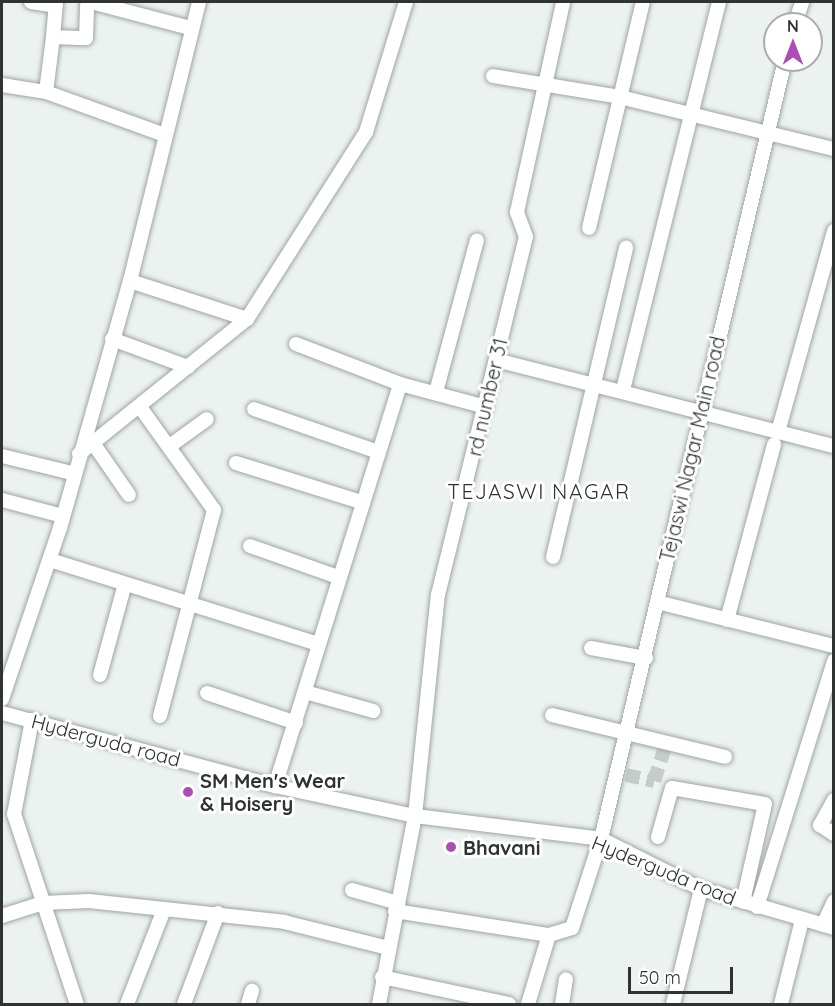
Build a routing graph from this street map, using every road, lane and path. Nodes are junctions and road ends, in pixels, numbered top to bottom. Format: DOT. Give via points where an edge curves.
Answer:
graph roads {
  1 [pos="32,2"];
  2 [pos="89,2"];
  3 [pos="199,2"];
  4 [pos="406,2"];
  5 [pos="563,2"];
  6 [pos="643,2"];
  7 [pos="719,2"];
  8 [pos="56,4"];
  9 [pos="190,28"];
  10 [pos="53,37"];
  11 [pos="782,72"];
  12 [pos="493,76"];
  13 [pos="2,85"];
  14 [pos="544,88"];
  15 [pos="46,92"];
  16 [pos="620,97"];
  17 [pos="693,116"];
  18 [pos="765,130"];
  19 [pos="162,134"];
  20 [pos="834,149"];
  21 [pos="590,228"];
  22 [pos="834,231"];
  23 [pos="477,240"];
  24 [pos="626,247"];
  25 [pos="130,281"];
  26 [pos="247,319"];
  27 [pos="112,339"];
  28 [pos="296,344"];
  29 [pos="496,360"];
  30 [pos="188,367"];
  31 [pos="593,381"];
  32 [pos="400,384"];
  33 [pos="623,390"];
  34 [pos="436,392"];
  35 [pos="140,407"];
  36 [pos="486,407"];
  37 [pos="254,409"];
  38 [pos="700,411"];
  39 [pos="207,419"];
  40 [pos="776,438"];
  41 [pos="93,443"];
  42 [pos="171,446"];
  43 [pos="834,446"];
  44 [pos="375,452"];
  45 [pos="79,454"];
  46 [pos="2,456"];
  47 [pos="236,463"];
  48 [pos="72,473"];
  49 [pos="129,495"];
  50 [pos="2,500"];
  51 [pos="362,502"];
  52 [pos="63,516"];
  53 [pos="250,546"];
  54 [pos="553,557"];
  55 [pos="50,560"];
  56 [pos="338,577"];
  57 [pos="124,587"];
  58 [pos="657,602"];
  59 [pos="189,608"];
  60 [pos="728,620"];
  61 [pos="318,644"];
  62 [pos="834,646"];
  63 [pos="591,648"];
  64 [pos="646,658"];
  65 [pos="834,661"];
  66 [pos="100,675"];
  67 [pos="305,692"];
  68 [pos="207,693"];
  69 [pos="2,699"];
  70 [pos="373,711"];
  71 [pos="2,712"];
  72 [pos="160,716"];
  73 [pos="552,716"];
  74 [pos="32,720"];
  75 [pos="296,723"];
  76 [pos="628,731"];
  77 [pos="725,757"];
  78 [pos="275,786"];
  79 [pos="834,800"];
  80 [pos="415,816"];
  81 [pos="834,834"];
  82 [pos="658,837"];
  83 [pos="601,839"];
  84 [pos="701,889"];
  85 [pos="352,890"];
  86 [pos="834,901"];
  87 [pos="743,902"];
  88 [pos="43,903"];
  89 [pos="396,907"];
  90 [pos="757,907"];
  91 [pos="163,912"];
  92 [pos="218,913"];
  93 [pos="2,916"];
  94 [pos="802,920"];
  95 [pos="828,927"];
  96 [pos="549,935"];
  97 [pos="388,948"];
  98 [pos="382,977"];
  99 [pos="566,979"];
  100 [pos="74,1002"];
  101 [pos="127,1005"];
  102 [pos="184,1005"];
  103 [pos="379,1005"];
  104 [pos="509,1005"];
  105 [pos="528,1005"];
  106 [pos="562,1005"];
  107 [pos="673,1005"];
  108 [pos="781,1005"];
  1 -- 8 [label="street"];
  2 -- 9 [label="street"];
  2 -- 10 [label="street" via="86,38"];
  3 -- 9 [label="street"];
  4 -- 26 [label="street" via="366,132"];
  5 -- 14 [label="street, rd number 31"];
  6 -- 16 [label="street"];
  7 -- 17 [label="street"];
  8 -- 10 [label="street"];
  9 -- 19 [label="street"];
  10 -- 15 [label="street"];
  11 -- 18 [label="street, Tejaswi Nagar Main road"];
  12 -- 14 [label="street"];
  13 -- 15 [label="street"];
  14 -- 16 [label="street"];
  14 -- 29 [label="street, rd number 31" via="517,212 526,237"];
  15 -- 19 [label="street"];
  16 -- 17 [label="street"];
  16 -- 21 [label="street"];
  17 -- 18 [label="street"];
  17 -- 33 [label="street"];
  18 -- 20 [label="street"];
  18 -- 38 [label="street, Tejaswi Nagar Main road"];
  19 -- 25 [label="street"];
  22 -- 40 [label="street"];
  23 -- 34 [label="street"];
  24 -- 31 [label="street"];
  25 -- 26 [label="street"];
  25 -- 27 [label="street"];
  26 -- 30 [label="street"];
  27 -- 30 [label="street"];
  27 -- 45 [label="street"];
  28 -- 32 [label="street"];
  29 -- 31 [label="street"];
  29 -- 36 [label="street, rd number 31"];
  30 -- 35 [label="street"];
  31 -- 33 [label="street"];
  31 -- 54 [label="street"];
  32 -- 34 [label="street"];
  32 -- 44 [label="street"];
  33 -- 38 [label="street"];
  34 -- 36 [label="street"];
  35 -- 41 [label="street"];
  35 -- 42 [label="street"];
  36 -- 80 [label="street, rd number 31" via="438,594"];
  37 -- 44 [label="street"];
  38 -- 40 [label="street"];
  38 -- 58 [label="street, Tejaswi Nagar Main road"];
  39 -- 42 [label="street"];
  40 -- 43 [label="street"];
  40 -- 60 [label="street"];
  41 -- 45 [label="street"];
  41 -- 49 [label="street"];
  42 -- 59 [label="street" via="214,510"];
  44 -- 51 [label="street"];
  45 -- 48 [label="street"];
  46 -- 48 [label="street"];
  47 -- 51 [label="street"];
  48 -- 52 [label="street"];
  50 -- 52 [label="street"];
  51 -- 56 [label="street"];
  52 -- 55 [label="street"];
  53 -- 56 [label="street"];
  55 -- 57 [label="street"];
  55 -- 69 [label="street"];
  56 -- 61 [label="street"];
  57 -- 59 [label="street"];
  57 -- 66 [label="street"];
  58 -- 60 [label="street"];
  58 -- 64 [label="street, Tejaswi Nagar Main road"];
  59 -- 61 [label="street"];
  59 -- 72 [label="street"];
  60 -- 62 [label="street"];
  61 -- 67 [label="street"];
  63 -- 64 [label="street"];
  64 -- 76 [label="street, Tejaswi Nagar Main road"];
  65 -- 90 [label="street"];
  67 -- 70 [label="street"];
  67 -- 75 [label="street"];
  68 -- 75 [label="street"];
  71 -- 74 [label="street, Hyderguda road"];
  73 -- 76 [label="street"];
  74 -- 78 [label="street, Hyderguda road"];
  74 -- 88 [label="street" via="14,814"];
  75 -- 78 [label="street"];
  76 -- 77 [label="street"];
  76 -- 83 [label="street, Tejaswi Nagar Main road" via="622,774"];
  78 -- 80 [label="street, Hyderguda road"];
  79 -- 81 [label="street" via="819,825"];
  80 -- 83 [label="street, Hyderguda road"];
  80 -- 89 [label="street, rd number 31"];
  82 -- 87 [label="street" via="672,788 765,804"];
  83 -- 84 [label="street, Hyderguda road"];
  83 -- 96 [label="street, Tejaswi Nagar Main road" via="573,928"];
  84 -- 87 [label="street, Hyderguda road"];
  84 -- 107 [label="street"];
  85 -- 89 [label="street"];
  86 -- 95 [label="street"];
  87 -- 90 [label="street, Hyderguda road"];
  88 -- 91 [label="street" via="88,901"];
  88 -- 93 [label="street"];
  88 -- 100 [label="street"];
  89 -- 96 [label="street"];
  89 -- 97 [label="street, rd number 31"];
  90 -- 94 [label="street, Hyderguda road"];
  91 -- 92 [label="street"];
  91 -- 101 [label="street"];
  92 -- 97 [label="street" via="284,921"];
  92 -- 102 [label="street"];
  94 -- 95 [label="street, Hyderguda road"];
  94 -- 108 [label="street"];
  96 -- 105 [label="street"];
  97 -- 98 [label="street, rd number 31"];
  98 -- 103 [label="street, rd number 31"];
  98 -- 104 [label="street"];
  99 -- 106 [label="street"];
}
